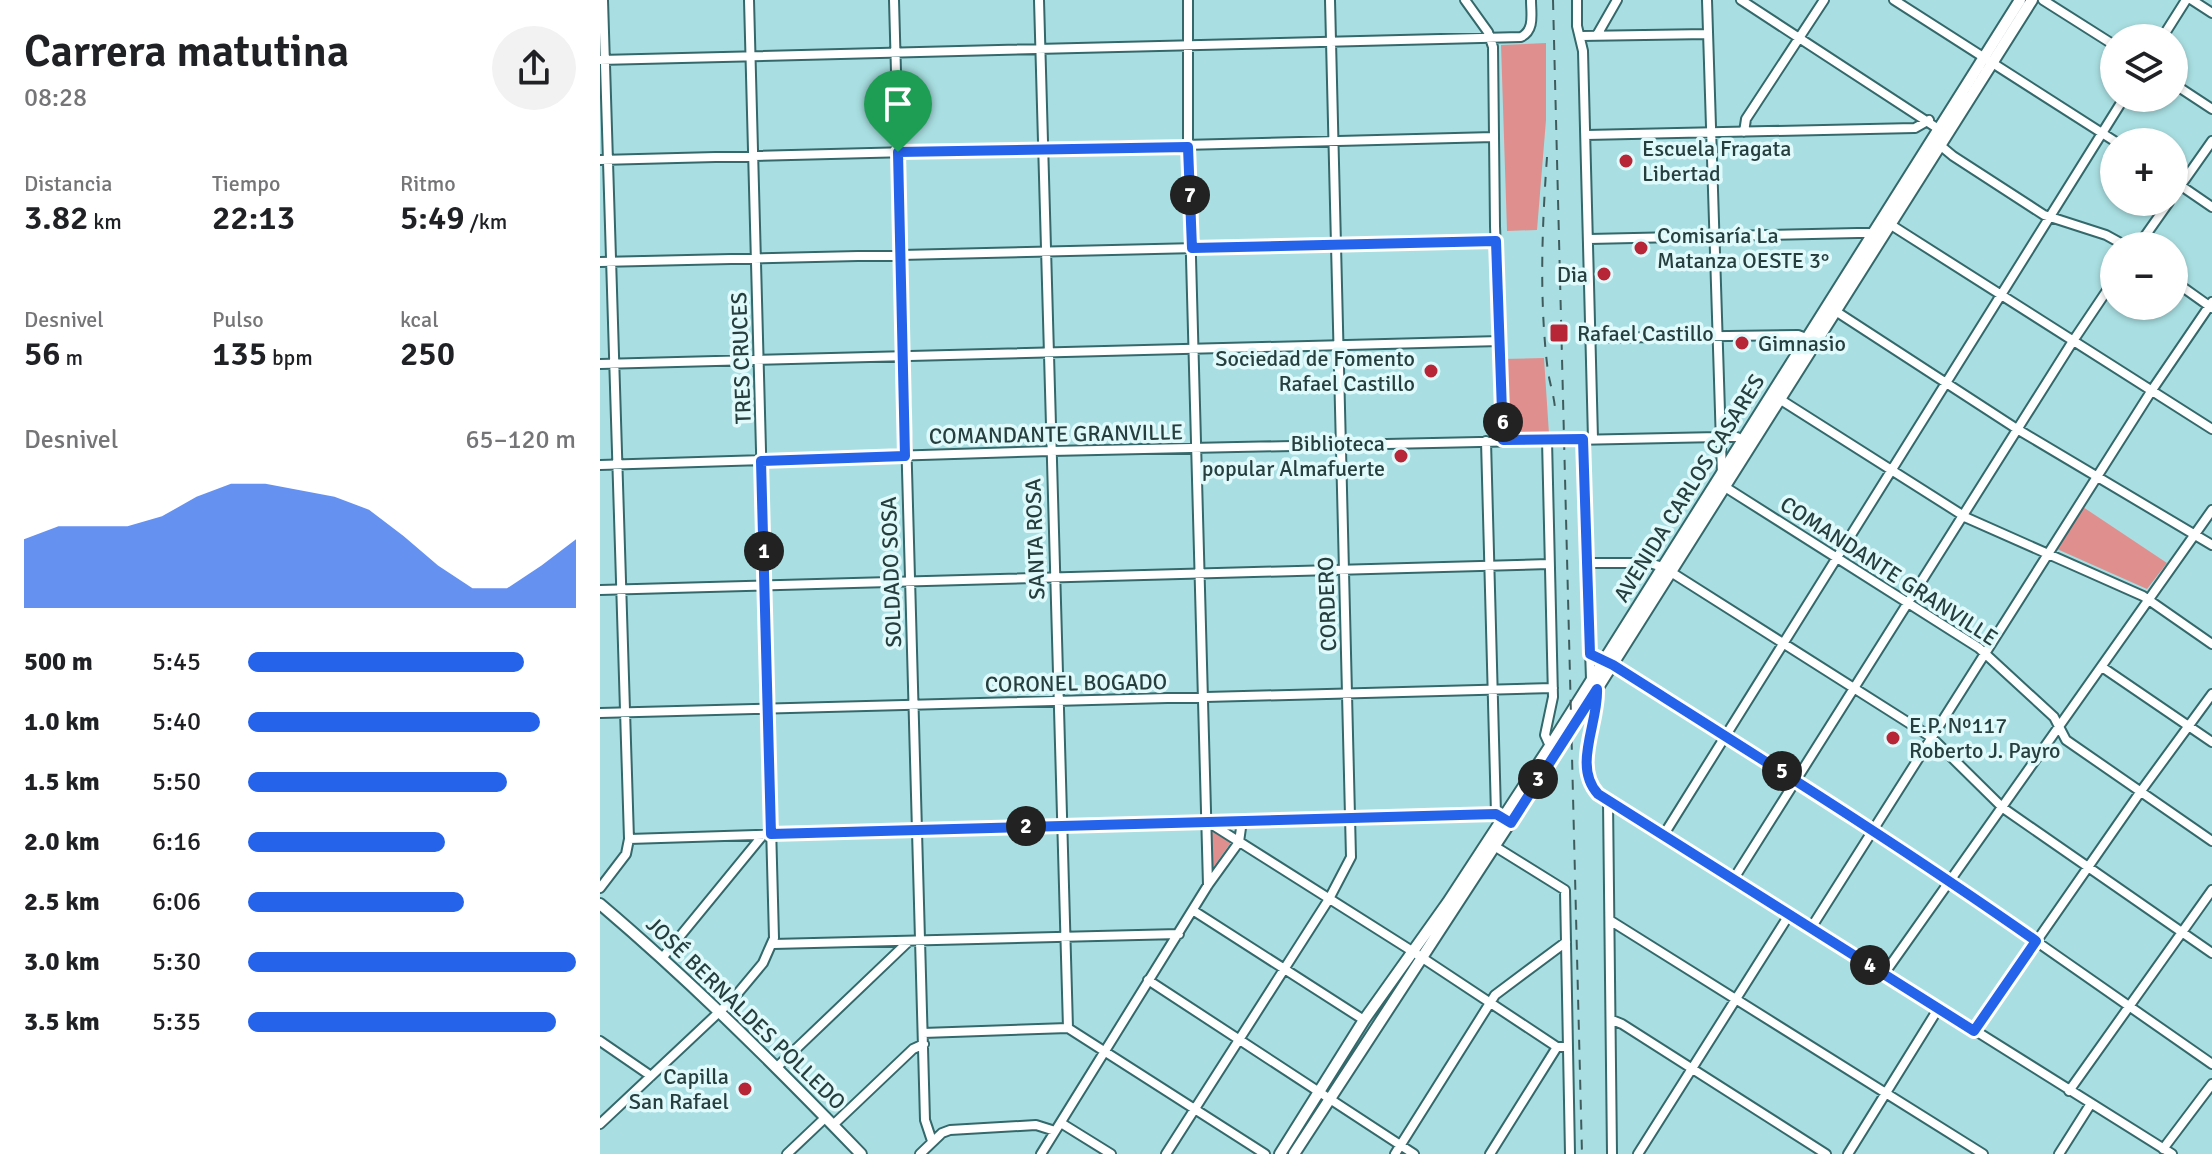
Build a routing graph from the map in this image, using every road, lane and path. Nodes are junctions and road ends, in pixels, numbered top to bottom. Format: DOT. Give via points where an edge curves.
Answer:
graph roads {
  1 [pos="603,0"];
  2 [pos="749,0"];
  3 [pos="894,0"];
  4 [pos="1039,0"];
  5 [pos="1188,0"];
  6 [pos="1330,0"];
  7 [pos="1465,0"];
  8 [pos="1531,0"];
  9 [pos="1577,0"];
  10 [pos="1617,0"];
  11 [pos="1707,0"];
  12 [pos="1741,0"];
  13 [pos="1824,0"];
  14 [pos="1894,0"];
  15 [pos="2020,0"];
  16 [pos="2032,0"];
  17 [pos="2043,0"];
  18 [pos="2189,0"];
  19 [pos="2212,13"];
  20 [pos="2172,24"];
  21 [pos="1708,34"];
  22 [pos="1597,35"];
  23 [pos="1581,36"];
  24 [pos="2100,36"];
  25 [pos="1801,37"];
  26 [pos="1491,38"];
  27 [pos="1331,42"];
  28 [pos="1187,45"];
  29 [pos="1040,49"];
  30 [pos="895,53"];
  31 [pos="751,57"];
  32 [pos="602,60"];
  33 [pos="1988,61"];
  34 [pos="2188,93"];
  35 [pos="2212,109"];
  36 [pos="1929,120"];
  37 [pos="1940,127"];
  38 [pos="2100,131"];
  39 [pos="1744,132"];
  40 [pos="1711,133"];
  41 [pos="1586,135"];
  42 [pos="1494,137"];
  43 [pos="2100,138"];
  44 [pos="2212,141"];
  45 [pos="1334,142"];
  46 [pos="1941,146"];
  47 [pos="1188,147"];
  48 [pos="1043,149"];
  49 [pos="898,152"];
  50 [pos="753,156"];
  51 [pos="603,160"];
  52 [pos="2188,170"];
  53 [pos="2188,191"];
  54 [pos="2212,207"];
  55 [pos="2049,217"];
  56 [pos="1880,218"];
  57 [pos="1891,225"];
  58 [pos="1871,233"];
  59 [pos="2100,233"];
  60 [pos="1713,236"];
  61 [pos="1589,239"];
  62 [pos="1881,240"];
  63 [pos="1496,241"];
  64 [pos="1336,244"];
  65 [pos="1192,248"];
  66 [pos="1046,251"];
  67 [pos="900,255"];
  68 [pos="756,259"];
  69 [pos="605,262"];
  70 [pos="2188,290"];
  71 [pos="2001,295"];
  72 [pos="2100,301"];
  73 [pos="2211,305"];
  74 [pos="1837,312"];
  75 [pos="1716,336"];
  76 [pos="1591,338"];
  77 [pos="1500,341"];
  78 [pos="1812,341"];
  79 [pos="2073,341"];
  80 [pos="1339,344"];
  81 [pos="1193,348"];
  82 [pos="1048,351"];
  83 [pos="902,355"];
  84 [pos="759,359"];
  85 [pos="612,363"];
  86 [pos="600,364"];
  87 [pos="1946,382"];
  88 [pos="2152,390"];
  89 [pos="1781,400"];
  90 [pos="2017,429"];
  91 [pos="2212,429"];
  92 [pos="1719,437"];
  93 [pos="1588,439"];
  94 [pos="1503,440"];
  95 [pos="1547,440"];
  96 [pos="1486,441"];
  97 [pos="1748,443"];
  98 [pos="1341,445"];
  99 [pos="1196,449"];
  100 [pos="1051,451"];
  101 [pos="905,456"];
  102 [pos="761,461"];
  103 [pos="600,465"];
  104 [pos="616,465"];
  105 [pos="1892,471"];
  106 [pos="1722,475"];
  107 [pos="2098,476"];
  108 [pos="1725,487"];
  109 [pos="2212,510"];
  110 [pos="1963,515"];
  111 [pos="2196,533"];
  112 [pos="2212,545"];
  113 [pos="2048,554"];
  114 [pos="1836,558"];
  115 [pos="1587,563"];
  116 [pos="1549,564"];
  117 [pos="1490,566"];
  118 [pos="1343,569"];
  119 [pos="1667,570"];
  120 [pos="1199,574"];
  121 [pos="1054,577"];
  122 [pos="909,581"];
  123 [pos="765,585"];
  124 [pos="621,589"];
  125 [pos="600,590"];
  126 [pos="2149,599"];
  127 [pos="1908,603"];
  128 [pos="1783,643"];
  129 [pos="2212,644"];
  130 [pos="1985,653"];
  131 [pos="1590,654"];
  132 [pos="1608,663"];
  133 [pos="2102,667"];
  134 [pos="1594,684"];
  135 [pos="1854,687"];
  136 [pos="1553,688"];
  137 [pos="1494,689"];
  138 [pos="1348,694"];
  139 [pos="2212,694"];
  140 [pos="1203,698"];
  141 [pos="1059,701"];
  142 [pos="913,705"];
  143 [pos="767,708"];
  144 [pos="624,712"];
  145 [pos="600,713"];
  146 [pos="2189,726"];
  147 [pos="2059,728"];
  148 [pos="1725,736"];
  149 [pos="1931,737"];
  150 [pos="2212,742"];
  151 [pos="1550,746"];
  152 [pos="1796,780"];
  153 [pos="2141,791"];
  154 [pos="1608,801"];
  155 [pos="2003,808"];
  156 [pos="1351,818"];
  157 [pos="1504,818"];
  158 [pos="1242,821"];
  159 [pos="1207,822"];
  160 [pos="1063,825"];
  161 [pos="916,830"];
  162 [pos="1873,830"];
  163 [pos="767,835"];
  164 [pos="1663,836"];
  165 [pos="629,839"];
  166 [pos="2212,841"];
  167 [pos="1239,842"];
  168 [pos="1491,844"];
  169 [pos="2089,866"];
  170 [pos="1733,880"];
  171 [pos="1951,882"];
  172 [pos="1208,885"];
  173 [pos="600,888"];
  174 [pos="2212,890"];
  175 [pos="1329,899"];
  176 [pos="601,906"];
  177 [pos="1194,911"];
  178 [pos="1789,915"];
  179 [pos="1611,921"];
  180 [pos="1811,928"];
  181 [pos="2182,932"];
  182 [pos="1179,934"];
  183 [pos="1066,937"];
  184 [pos="909,941"];
  185 [pos="920,941"];
  186 [pos="2036,941"];
  187 [pos="1566,942"];
  188 [pos="773,944"];
  189 [pos="2212,953"];
  190 [pos="1417,954"];
  191 [pos="663,957"];
  192 [pos="1283,969"];
  193 [pos="1884,974"];
  194 [pos="1148,980"];
  195 [pos="1736,998"];
  196 [pos="1490,1002"];
  197 [pos="2128,1006"];
  198 [pos="1938,1009"];
  199 [pos="720,1010"];
  200 [pos="1364,1020"];
  201 [pos="1612,1020"];
  202 [pos="1068,1028"];
  203 [pos="1974,1031"];
  204 [pos="923,1033"];
  205 [pos="1239,1039"];
  206 [pos="600,1041"];
  207 [pos="924,1044"];
  208 [pos="1557,1047"];
  209 [pos="1567,1047"];
  210 [pos="1105,1051"];
  211 [pos="2212,1064"];
  212 [pos="776,1068"];
  213 [pos="1692,1068"];
  214 [pos="651,1076"];
  215 [pos="2212,1084"];
  216 [pos="1320,1090"];
  217 [pos="2069,1091"];
  218 [pos="1886,1094"];
  219 [pos="1329,1099"];
  220 [pos="2090,1105"];
  221 [pos="1195,1107"];
  222 [pos="829,1121"];
  223 [pos="1061,1123"];
  224 [pos="600,1124"];
  225 [pos="1055,1131"];
  226 [pos="932,1141"];
  227 [pos="1400,1145"];
  228 [pos="2168,1151"];
  229 [pos="787,1154"];
  230 [pos="861,1154"];
  231 [pos="920,1154"];
  232 [pos="1041,1154"];
  233 [pos="1111,1154"];
  234 [pos="1166,1154"];
  235 [pos="1265,1154"];
  236 [pos="1280,1154"];
  237 [pos="1294,1154"];
  238 [pos="1395,1154"];
  239 [pos="1414,1154"];
  240 [pos="1490,1154"];
  241 [pos="1570,1154"];
  242 [pos="1612,1154"];
  243 [pos="1638,1154"];
  244 [pos="1826,1154"];
  245 [pos="1848,1154"];
  246 [pos="1983,1154"];
  247 [pos="2059,1154"];
  1 -- 32 [label="street"];
  2 -- 31 [label="street, TRES CRUCES"];
  3 -- 30 [label="street, SOLDADO SOSA"];
  4 -- 29 [label="street, SANTA ROSA"];
  5 -- 28 [label="street"];
  6 -- 27 [label="street, CORDERO"];
  7 -- 26 [label="street"];
  8 -- 26 [label="street" via="1530,31 1521,37"];
  9 -- 23 [label="street"];
  10 -- 22 [label="street"];
  11 -- 21 [label="street"];
  12 -- 25 [label="street"];
  13 -- 25 [label="street"];
  14 -- 33 [label="street"];
  15 -- 33 [label="main road, AVENIDA CARLOS CASARES"];
  16 -- 33 [label="main road, AVENIDA CARLOS CASARES"];
  17 -- 24 [label="street"];
  18 -- 19 [label="street"];
  18 -- 20 [label="street"];
  21 -- 22 [label="street"];
  21 -- 40 [label="street"];
  22 -- 23 [label="street"];
  23 -- 41 [label="street"];
  25 -- 36 [label="street"];
  25 -- 39 [label="street" via="1746,119"];
  26 -- 27 [label="street"];
  26 -- 42 [label="street"];
  27 -- 28 [label="street"];
  27 -- 45 [label="street, CORDERO"];
  28 -- 29 [label="street"];
  28 -- 47 [label="street"];
  29 -- 30 [label="street"];
  29 -- 48 [label="street, SANTA ROSA"];
  30 -- 31 [label="street"];
  30 -- 49 [label="street, SOLDADO SOSA"];
  31 -- 32 [label="street"];
  31 -- 50 [label="street, TRES CRUCES"];
  32 -- 51 [label="street"];
  33 -- 37 [label="main road, AVENIDA CARLOS CASARES"];
  33 -- 38 [label="street"];
  33 -- 46 [label="main road, AVENIDA CARLOS CASARES"];
  34 -- 35 [label="street"];
  36 -- 37 [label="street"];
  36 -- 39 [label="street" via="1915,128"];
  37 -- 46 [label="street"];
  37 -- 56 [label="main road, AVENIDA CARLOS CASARES"];
  39 -- 40 [label="street"];
  40 -- 41 [label="street"];
  40 -- 60 [label="street"];
  41 -- 61 [label="street"];
  42 -- 45 [label="street"];
  42 -- 63 [label="street"];
  43 -- 55 [label="street"];
  44 -- 52 [label="street"];
  45 -- 47 [label="street"];
  45 -- 64 [label="street, CORDERO"];
  46 -- 55 [label="street"];
  46 -- 57 [label="main road, AVENIDA CARLOS CASARES"];
  47 -- 48 [label="street"];
  47 -- 65 [label="street"];
  48 -- 49 [label="street"];
  48 -- 66 [label="street, SANTA ROSA"];
  49 -- 50 [label="street"];
  49 -- 67 [label="street, SOLDADO SOSA"];
  50 -- 51 [label="street"];
  50 -- 68 [label="street, TRES CRUCES"];
  51 -- 69 [label="street"];
  53 -- 54 [label="street"];
  55 -- 59 [label="street"];
  55 -- 71 [label="street"];
  56 -- 57 [label="street"];
  56 -- 58 [label="main road, AVENIDA CARLOS CASARES"];
  57 -- 62 [label="main road, AVENIDA CARLOS CASARES"];
  57 -- 71 [label="street"];
  58 -- 60 [label="street"];
  58 -- 62 [label="street"];
  58 -- 78 [label="main road, AVENIDA CARLOS CASARES"];
  60 -- 61 [label="street"];
  60 -- 75 [label="street"];
  61 -- 76 [label="street"];
  62 -- 74 [label="main road, AVENIDA CARLOS CASARES"];
  63 -- 64 [label="street"];
  63 -- 77 [label="street"];
  64 -- 65 [label="street"];
  64 -- 80 [label="street, CORDERO"];
  65 -- 66 [label="street"];
  65 -- 81 [label="street"];
  66 -- 67 [label="street"];
  66 -- 82 [label="street, SANTA ROSA"];
  67 -- 68 [label="street"];
  67 -- 83 [label="street, SOLDADO SOSA"];
  68 -- 69 [label="street"];
  68 -- 84 [label="street, TRES CRUCES"];
  69 -- 85 [label="street"];
  70 -- 73 [label="street"];
  71 -- 79 [label="street"];
  71 -- 87 [label="street"];
  72 -- 79 [label="street"];
  73 -- 88 [label="street"];
  74 -- 78 [label="main road, AVENIDA CARLOS CASARES"];
  74 -- 87 [label="street"];
  75 -- 76 [label="street"];
  75 -- 78 [label="street" via="1798,335"];
  75 -- 92 [label="street"];
  76 -- 93 [label="street"];
  77 -- 80 [label="street"];
  77 -- 94 [label="street"];
  78 -- 89 [label="main road, AVENIDA CARLOS CASARES"];
  78 -- 97 [label="main road, AVENIDA CARLOS CASARES"];
  79 -- 88 [label="street"];
  79 -- 90 [label="street"];
  80 -- 81 [label="street"];
  80 -- 98 [label="street, CORDERO"];
  81 -- 82 [label="street"];
  81 -- 99 [label="street"];
  82 -- 83 [label="street"];
  82 -- 100 [label="street, SANTA ROSA"];
  83 -- 84 [label="street"];
  83 -- 101 [label="street, SOLDADO SOSA"];
  84 -- 85 [label="street"];
  84 -- 102 [label="street, TRES CRUCES"];
  85 -- 86 [label="street"];
  85 -- 104 [label="street"];
  87 -- 90 [label="street"];
  87 -- 105 [label="street"];
  88 -- 91 [label="street"];
  88 -- 107 [label="street"];
  89 -- 97 [label="main road, AVENIDA CARLOS CASARES"];
  89 -- 105 [label="street"];
  90 -- 107 [label="street"];
  90 -- 110 [label="street"];
  92 -- 93 [label="street, COMANDANTE GRANVILLE"];
  92 -- 97 [label="street, COMANDANTE GRANVILLE"];
  92 -- 106 [label="street"];
  93 -- 95 [label="street, COMANDANTE GRANVILLE"];
  93 -- 115 [label="street"];
  94 -- 95 [label="street, COMANDANTE GRANVILLE"];
  94 -- 96 [label="street, COMANDANTE GRANVILLE"];
  95 -- 116 [label="street"];
  96 -- 98 [label="street, COMANDANTE GRANVILLE"];
  96 -- 117 [label="street"];
  97 -- 106 [label="main road, AVENIDA CARLOS CASARES"];
  97 -- 108 [label="main road, AVENIDA CARLOS CASARES"];
  98 -- 99 [label="street, COMANDANTE GRANVILLE"];
  98 -- 118 [label="street, CORDERO"];
  99 -- 100 [label="street, COMANDANTE GRANVILLE"];
  99 -- 120 [label="street"];
  100 -- 101 [label="street, COMANDANTE GRANVILLE"];
  100 -- 121 [label="street, SANTA ROSA"];
  101 -- 102 [label="street, COMANDANTE GRANVILLE"];
  101 -- 122 [label="street, SOLDADO SOSA"];
  102 -- 104 [label="street, COMANDANTE GRANVILLE"];
  102 -- 123 [label="street, TRES CRUCES"];
  103 -- 104 [label="street, COMANDANTE GRANVILLE"];
  104 -- 124 [label="street"];
  105 -- 110 [label="street"];
  105 -- 114 [label="street"];
  106 -- 119 [label="main road, AVENIDA CARLOS CASARES"];
  107 -- 111 [label="street"];
  107 -- 113 [label="street"];
  108 -- 114 [label="street, COMANDANTE GRANVILLE"];
  108 -- 119 [label="main road, AVENIDA CARLOS CASARES"];
  109 -- 111 [label="street"];
  110 -- 113 [label="street"];
  110 -- 127 [label="street"];
  111 -- 112 [label="street"];
  111 -- 126 [label="street"];
  113 -- 126 [label="street"];
  113 -- 130 [label="street"];
  114 -- 127 [label="street, COMANDANTE GRANVILLE"];
  114 -- 128 [label="street"];
  115 -- 119 [label="street" via="1649,563"];
  115 -- 131 [label="street"];
  116 -- 117 [label="street"];
  116 -- 136 [label="street"];
  117 -- 118 [label="street"];
  117 -- 137 [label="street"];
  118 -- 120 [label="street"];
  118 -- 138 [label="street, CORDERO"];
  119 -- 128 [label="street"];
  119 -- 132 [label="main road, AVENIDA CARLOS CASARES"];
  120 -- 121 [label="street"];
  120 -- 140 [label="street"];
  121 -- 122 [label="street"];
  121 -- 141 [label="street, SANTA ROSA"];
  122 -- 123 [label="street"];
  122 -- 142 [label="street, SOLDADO SOSA"];
  123 -- 124 [label="street"];
  123 -- 143 [label="street, TRES CRUCES"];
  124 -- 125 [label="street"];
  124 -- 144 [label="street"];
  126 -- 129 [label="street"];
  126 -- 133 [label="street"];
  127 -- 130 [label="street, COMANDANTE GRANVILLE"];
  127 -- 135 [label="street"];
  128 -- 135 [label="street"];
  128 -- 148 [label="street"];
  130 -- 147 [label="street, COMANDANTE GRANVILLE" via="2054,717"];
  130 -- 149 [label="street"];
  131 -- 132 [label="street"];
  131 -- 134 [label="street"];
  132 -- 134 [label="main road, AVENIDA CARLOS CASARES"];
  132 -- 148 [label="street"];
  133 -- 146 [label="street"];
  133 -- 147 [label="street"];
  134 -- 151 [label="main road, AVENIDA CARLOS CASARES"];
  134 -- 154 [label="street" via="1587,767 1594,790"];
  134 -- 157 [label="main road, AVENIDA CARLOS CASARES"];
  135 -- 149 [label="street"];
  135 -- 152 [label="street"];
  136 -- 137 [label="street, CORONEL BOGADO"];
  136 -- 151 [label="street" via="1545,735"];
  137 -- 138 [label="street, CORONEL BOGADO"];
  137 -- 157 [label="street"];
  138 -- 140 [label="street, CORONEL BOGADO"];
  138 -- 156 [label="street, CORDERO"];
  139 -- 146 [label="street"];
  140 -- 141 [label="street, CORONEL BOGADO"];
  140 -- 159 [label="street"];
  141 -- 142 [label="street, CORONEL BOGADO"];
  141 -- 160 [label="street, SANTA ROSA"];
  142 -- 143 [label="street, CORONEL BOGADO"];
  142 -- 161 [label="street, SOLDADO SOSA"];
  143 -- 144 [label="street, CORONEL BOGADO"];
  143 -- 163 [label="street, TRES CRUCES"];
  144 -- 145 [label="street, CORONEL BOGADO"];
  144 -- 165 [label="street"];
  146 -- 150 [label="street"];
  146 -- 153 [label="street"];
  147 -- 153 [label="street, COMANDANTE GRANVILLE" via="2066,740"];
  147 -- 155 [label="street"];
  148 -- 152 [label="street"];
  148 -- 164 [label="street"];
  149 -- 155 [label="street"];
  149 -- 162 [label="street"];
  151 -- 157 [label="main road, AVENIDA CARLOS CASARES"];
  152 -- 162 [label="street"];
  152 -- 170 [label="street"];
  153 -- 166 [label="street, COMANDANTE GRANVILLE"];
  153 -- 169 [label="street"];
  154 -- 164 [label="street"];
  154 -- 179 [label="street"];
  155 -- 169 [label="street"];
  155 -- 171 [label="street"];
  156 -- 157 [label="street"];
  156 -- 158 [label="street"];
  156 -- 175 [label="street, CORDERO" via="1350,862"];
  157 -- 168 [label="main road, AVENIDA CARLOS CASARES"];
  158 -- 159 [label="street"];
  158 -- 167 [label="street"];
  159 -- 160 [label="street"];
  159 -- 167 [label="street"];
  159 -- 172 [label="street"];
  160 -- 161 [label="street"];
  160 -- 183 [label="street, SANTA ROSA"];
  161 -- 163 [label="street"];
  161 -- 185 [label="street, SOLDADO SOSA"];
  162 -- 171 [label="street"];
  162 -- 180 [label="street"];
  163 -- 165 [label="street"];
  163 -- 188 [label="street, TRES CRUCES"];
  163 -- 191 [label="street"];
  164 -- 170 [label="street"];
  165 -- 173 [label="street" via="626,854"];
  167 -- 172 [label="street"];
  167 -- 175 [label="street"];
  168 -- 187 [label="street" via="1565,890"];
  168 -- 190 [label="main road, AVENIDA CARLOS CASARES"];
  169 -- 181 [label="street"];
  169 -- 186 [label="street"];
  170 -- 178 [label="street"];
  171 -- 186 [label="street"];
  171 -- 193 [label="street"];
  172 -- 177 [label="street"];
  174 -- 181 [label="street"];
  175 -- 190 [label="street"];
  175 -- 192 [label="street, CORDERO"];
  176 -- 191 [label="main road, JOSÉ BERNALDES POLLEDO"];
  177 -- 182 [label="street"];
  177 -- 192 [label="street"];
  178 -- 180 [label="street"];
  178 -- 195 [label="street"];
  179 -- 195 [label="street"];
  179 -- 201 [label="street"];
  180 -- 193 [label="street"];
  181 -- 189 [label="street"];
  181 -- 197 [label="street"];
  182 -- 183 [label="street"];
  182 -- 194 [label="street"];
  183 -- 185 [label="street"];
  183 -- 202 [label="street, SANTA ROSA"];
  184 -- 185 [label="street"];
  184 -- 188 [label="street"];
  184 -- 212 [label="street"];
  185 -- 204 [label="street, SOLDADO SOSA"];
  186 -- 197 [label="street"];
  186 -- 203 [label="street"];
  187 -- 196 [label="street"];
  187 -- 209 [label="street"];
  188 -- 199 [label="street" via="763,963"];
  190 -- 196 [label="street"];
  190 -- 200 [label="main road, AVENIDA CARLOS CASARES"];
  190 -- 219 [label="main road, AVENIDA CARLOS CASARES"];
  191 -- 199 [label="main road, JOSÉ BERNALDES POLLEDO"];
  192 -- 200 [label="street"];
  192 -- 205 [label="street, CORDERO"];
  193 -- 198 [label="street"];
  194 -- 205 [label="street"];
  194 -- 210 [label="street"];
  195 -- 213 [label="street"];
  195 -- 218 [label="street"];
  196 -- 208 [label="street"];
  196 -- 227 [label="street"];
  197 -- 211 [label="street"];
  197 -- 217 [label="street"];
  198 -- 203 [label="street"];
  198 -- 218 [label="street"];
  199 -- 212 [label="main road, JOSÉ BERNALDES POLLEDO"];
  199 -- 214 [label="street"];
  200 -- 216 [label="main road, AVENIDA CARLOS CASARES"];
  201 -- 213 [label="street"];
  201 -- 242 [label="street"];
  202 -- 204 [label="street"];
  202 -- 210 [label="street"];
  203 -- 217 [label="street"];
  204 -- 207 [label="street, SOLDADO SOSA"];
  205 -- 216 [label="street"];
  205 -- 221 [label="street, CORDERO"];
  206 -- 214 [label="street"];
  207 -- 222 [label="street"];
  207 -- 226 [label="street, SOLDADO SOSA" via="925,1120"];
  208 -- 209 [label="street"];
  208 -- 240 [label="street"];
  209 -- 241 [label="street"];
  210 -- 221 [label="street"];
  210 -- 223 [label="street"];
  212 -- 222 [label="main road, JOSÉ BERNALDES POLLEDO"];
  213 -- 243 [label="street"];
  213 -- 244 [label="street"];
  214 -- 224 [label="street"];
  215 -- 228 [label="street"];
  216 -- 219 [label="street"];
  216 -- 236 [label="main road, AVENIDA CARLOS CASARES"];
  217 -- 220 [label="street"];
  218 -- 245 [label="street"];
  218 -- 246 [label="street"];
  219 -- 227 [label="street"];
  219 -- 237 [label="main road, AVENIDA CARLOS CASARES"];
  220 -- 228 [label="street"];
  220 -- 247 [label="street"];
  221 -- 234 [label="street, CORDERO"];
  221 -- 235 [label="street"];
  222 -- 229 [label="street"];
  222 -- 230 [label="main road, JOSÉ BERNALDES POLLEDO"];
  223 -- 225 [label="street"];
  223 -- 233 [label="street"];
  225 -- 226 [label="street" via="1036,1125 950,1130"];
  225 -- 232 [label="street"];
  226 -- 231 [label="street"];
  227 -- 238 [label="street"];
  227 -- 239 [label="street"];
}
